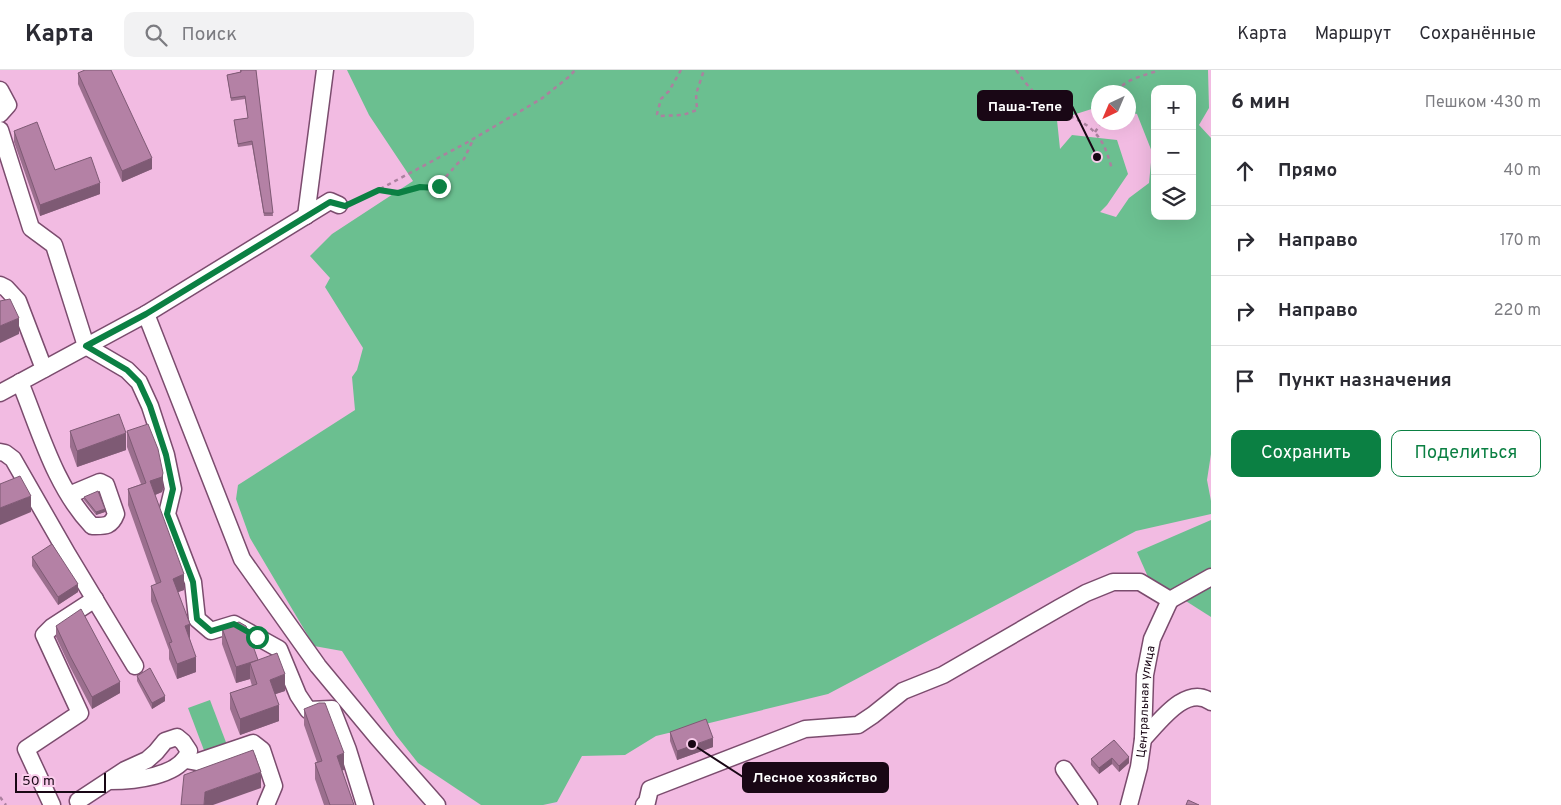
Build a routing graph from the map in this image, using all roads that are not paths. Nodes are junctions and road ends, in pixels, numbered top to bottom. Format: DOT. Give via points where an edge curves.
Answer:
graph roads {
  1 [pos="325,70"];
  2 [pos="0,90"];
  3 [pos="0,114"];
  4 [pos="0,130"];
  5 [pos="339,205"];
  6 [pos="306,216"];
  7 [pos="0,284"];
  8 [pos="18,301"];
  9 [pos="0,308"];
  10 [pos="146,314"];
  11 [pos="86,346"];
  12 [pos="44,369"];
  13 [pos="20,382"];
  14 [pos="0,393"];
  15 [pos="0,452"];
  16 [pos="69,495"];
  17 [pos="1211,577"];
  18 [pos="95,599"];
  19 [pos="1170,600"];
  20 [pos="135,666"];
  21 [pos="1211,702"];
  22 [pos="1143,739"];
  23 [pos="186,760"];
  24 [pos="1064,769"];
  25 [pos="109,781"];
  26 [pos="79,804"];
  27 [pos="647,804"];
  28 [pos="52,805"];
  29 [pos="266,805"];
  30 [pos="365,805"];
  31 [pos="437,805"];
  32 [pos="1089,805"];
  33 [pos="1129,805"];
  1 -- 6 [label="street"];
  2 -- 3 [label="street" via="8,105"];
  4 -- 11 [label="street" via="31,228 54,245"];
  5 -- 6 [label="street" via="330,202"];
  6 -- 10 [label="street"];
  7 -- 8 [label="street"];
  8 -- 9 [label="street"];
  8 -- 12 [label="street"];
  10 -- 11 [label="street"];
  10 -- 31 [label="street" via="242,559 318,666"];
  11 -- 12 [label="street"];
  11 -- 30 [label="street" via="127,370 139,382 150,406 173,489 167,514 193,582 197,619 211,631 234,624 279,649 298,695 308,710 332,710"];
  12 -- 13 [label="street"];
  13 -- 14 [label="street"];
  13 -- 16 [label="street" via="58,477"];
  15 -- 18 [label="street" via="13,458"];
  17 -- 19 [label="street"];
  18 -- 20 [label="street"];
  18 -- 28 [label="street" via="44,635 80,713 26,749"];
  19 -- 22 [label="street, Центральная улица" via="1152,639 1145,675"];
  19 -- 27 [label="street" via="1140,582 1113,582 1086,593 943,675 902,691 858,725 804,729 769,741 650,789"];
  21 -- 22 [label="street" via="1191,697 1175,705"];
  22 -- 33 [label="street, Центральная улица"];
  23 -- 25 [label="street" via="166,773"];
  23 -- 25 [label="street" via="189,751 183,742 177,738 165,741 147,760"];
  23 -- 29 [label="street" via="197,762 253,743 262,750 274,786"];
  24 -- 32 [label="street"];
  25 -- 26 [label="street"];
}
